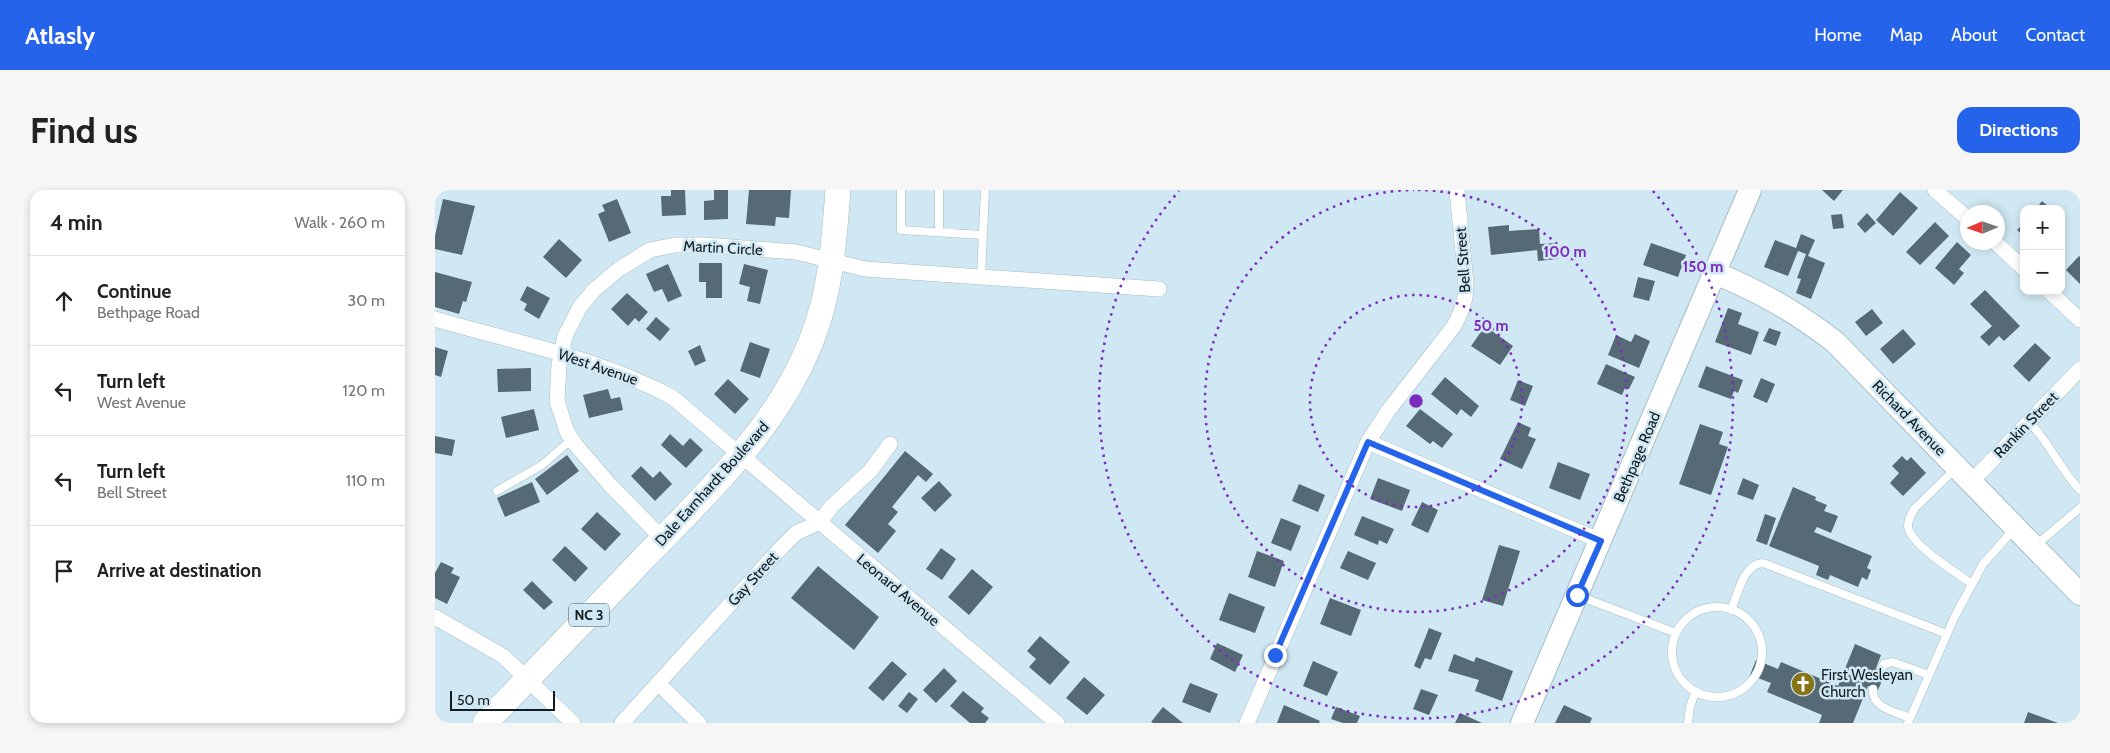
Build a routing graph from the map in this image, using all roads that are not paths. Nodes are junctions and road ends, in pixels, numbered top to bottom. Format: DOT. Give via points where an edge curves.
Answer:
graph roads {
  1 [pos="838,190"];
  2 [pos="901,190"];
  3 [pos="939,190"];
  4 [pos="985,190"];
  5 [pos="1457,190"];
  6 [pos="1750,190"];
  7 [pos="1935,190"];
  8 [pos="1960,212"];
  9 [pos="939,232"];
  10 [pos="983,235"];
  11 [pos="2004,250"];
  12 [pos="832,262"];
  13 [pos="2020,265"];
  14 [pos="1715,273"];
  15 [pos="981,278"];
  16 [pos="1159,290"];
  17 [pos="2053,295"];
  18 [pos="435,319"];
  19 [pos="2080,320"];
  20 [pos="561,353"];
  21 [pos="2080,368"];
  22 [pos="2029,422"];
  23 [pos="572,439"];
  24 [pos="1368,442"];
  25 [pos="891,444"];
  26 [pos="741,456"];
  27 [pos="1964,474"];
  28 [pos="2080,490"];
  29 [pos="497,491"];
  30 [pos="2080,508"];
  31 [pos="820,522"];
  32 [pos="2016,528"];
  33 [pos="663,539"];
  34 [pos="1601,541"];
  35 [pos="2034,547"];
  36 [pos="1972,584"];
  37 [pos="2080,594"];
  38 [pos="1577,595"];
  39 [pos="1731,610"];
  40 [pos="435,617"];
  41 [pos="1676,633"];
  42 [pos="1947,634"];
  43 [pos="1881,669"];
  44 [pos="1929,675"];
  45 [pos="528,679"];
  46 [pos="659,684"];
  47 [pos="1873,689"];
  48 [pos="1696,692"];
  49 [pos="1909,720"];
  50 [pos="485,723"];
  51 [pos="573,723"];
  52 [pos="622,723"];
  53 [pos="699,723"];
  54 [pos="1057,723"];
  55 [pos="1247,723"];
  56 [pos="1522,723"];
  57 [pos="1688,723"];
  1 -- 12 [label="main road, Dale Earnhardt Boulevard / NC 3"];
  2 -- 9 [label="lane" via="901,230"];
  3 -- 9 [label="lane"];
  4 -- 10 [label="lane"];
  5 -- 24 [label="street, Bell Street" via="1466,284 1463,310"];
  6 -- 14 [label="main road, Bethpage Road"];
  7 -- 8 [label="street"];
  9 -- 10 [label="lane"];
  10 -- 15 [label="lane"];
  11 -- 13 [label="street"];
  12 -- 15 [label="street, Martin Circle" via="865,270"];
  12 -- 20 [label="street, Martin Circle" via="796,252 705,245 675,245 650,250 619,269 594,290 569,324"];
  12 -- 26 [label="main road, Dale Earnhardt Boulevard / NC 3" via="823,307 789,390"];
  14 -- 27 [label="main road, Richard Avenue" via="1797,313 1835,342"];
  14 -- 34 [label="main road, Bethpage Road"];
  15 -- 16 [label="street, Martin Circle"];
  17 -- 19 [label="street"];
  18 -- 20 [label="street, West Avenue"];
  20 -- 23 [label="street, Martin Circle" via="557,400"];
  20 -- 26 [label="street, West Avenue" via="636,378 672,397"];
  21 -- 22 [label="street, Rankin Street"];
  22 -- 27 [label="street, Rankin Street"];
  22 -- 28 [label="lane"];
  23 -- 29 [label="lane" via="542,464"];
  23 -- 33 [label="street, Martin Circle" via="610,485"];
  24 -- 34 [label="street"];
  24 -- 55 [label="street, Bell Street"];
  25 -- 31 [label="street, Gay Street" via="871,470 831,507"];
  26 -- 31 [label="street, Leonard Avenue"];
  26 -- 33 [label="main road, Dale Earnhardt Boulevard / NC 3"];
  27 -- 32 [label="main road, Richard Avenue"];
  27 -- 36 [label="lane" via="1915,508 1910,514 1908,527 1924,549"];
  30 -- 35 [label="lane"];
  31 -- 46 [label="street, Gay Street" via="796,533 781,548"];
  31 -- 54 [label="street, Leonard Avenue"];
  32 -- 35 [label="main road, Richard Avenue"];
  32 -- 36 [label="lane" via="1983,564"];
  33 -- 45 [label="main road, Dale Earnhardt Boulevard / NC 3"];
  34 -- 38 [label="main road, Bethpage Road"];
  35 -- 37 [label="main road, Richard Avenue"];
  36 -- 42 [label="lane"];
  38 -- 41 [label="lane"];
  38 -- 56 [label="main road, Bethpage Road"];
  39 -- 41 [label="lane" via="1709,608 1696,612"];
  39 -- 42 [label="lane" via="1747,572 1754,564 1763,563"];
  39 -- 48 [label="lane" via="1749,620 1757,632 1762,646 1756,674 1747,686 1726,697"];
  40 -- 45 [label="street" via="503,656"];
  41 -- 48 [label="lane" via="1672,657 1676,669 1682,680"];
  42 -- 44 [label="lane"];
  43 -- 44 [label="lane" via="1884,664 1893,662"];
  44 -- 49 [label="lane"];
  45 -- 50 [label="main road, Dale Earnhardt Boulevard / NC 3"];
  45 -- 51 [label="street"];
  46 -- 52 [label="street, Gay Street"];
  46 -- 53 [label="street"];
  47 -- 49 [label="lane" via="1877,703"];
  48 -- 57 [label="lane"];
}
